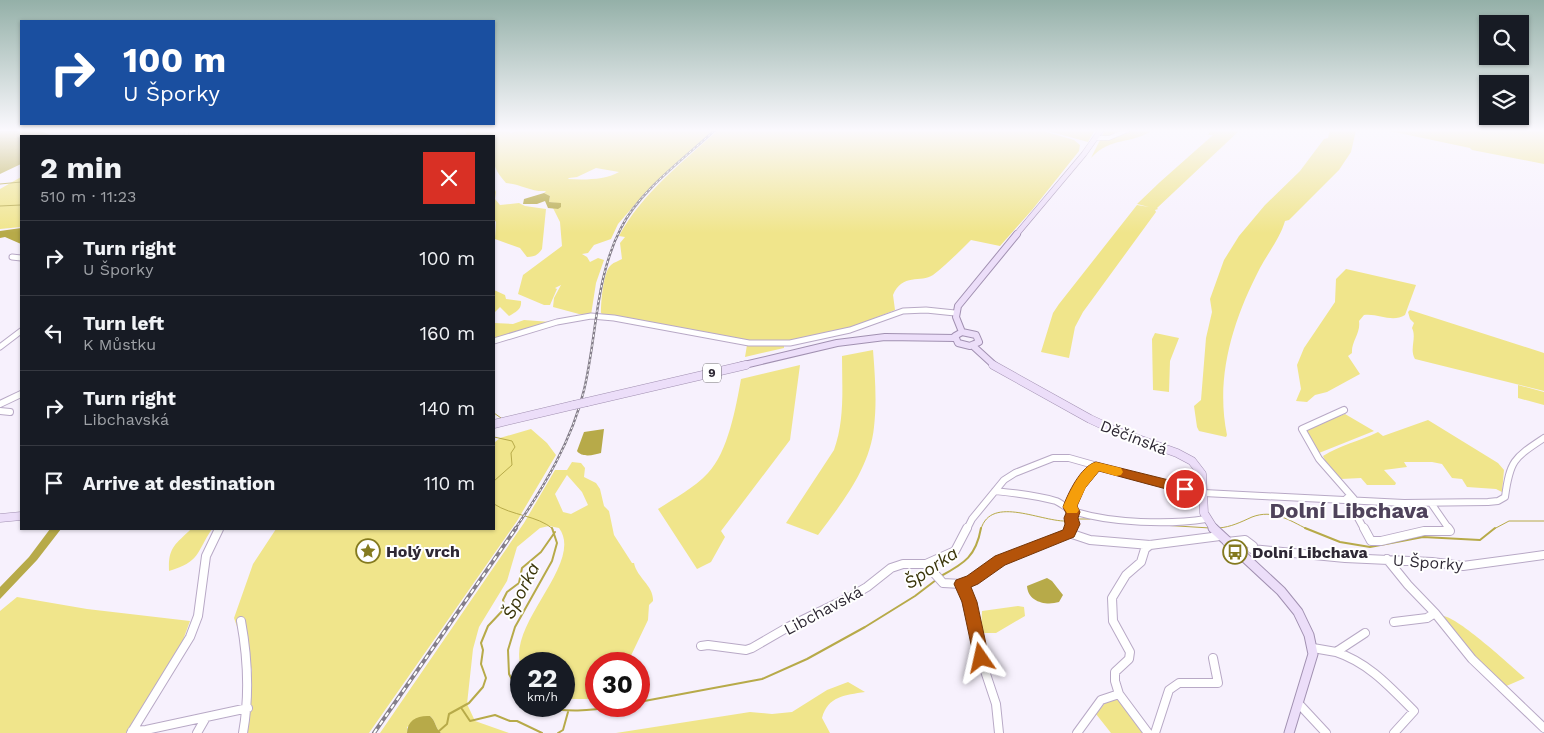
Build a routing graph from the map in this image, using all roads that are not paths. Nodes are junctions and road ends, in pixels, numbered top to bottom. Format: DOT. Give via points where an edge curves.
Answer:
graph roads {
  1 [pos="1074,164"];
  2 [pos="12,257"];
  3 [pos="20,258"];
  4 [pos="955,313"];
  5 [pos="20,332"];
  6 [pos="962,332"];
  7 [pos="955,338"];
  8 [pos="495,341"];
  9 [pos="972,345"];
  10 [pos="0,348"];
  11 [pos="20,394"];
  12 [pos="0,404"];
  13 [pos="1344,410"];
  14 [pos="0,411"];
  15 [pos="10,412"];
  16 [pos="495,424"];
  17 [pos="1544,438"];
  18 [pos="1096,466"];
  19 [pos="995,491"];
  20 [pos="1204,493"];
  21 [pos="1350,499"];
  22 [pos="1431,503"];
  23 [pos="1072,515"];
  24 [pos="20,516"];
  25 [pos="0,518"];
  26 [pos="1208,521"];
  27 [pos="219,530"];
  28 [pos="1069,534"];
  29 [pos="1222,537"];
  30 [pos="1150,545"];
  31 [pos="1252,549"];
  32 [pos="1242,555"];
  33 [pos="1544,555"];
  34 [pos="1387,559"];
  35 [pos="926,564"];
  36 [pos="962,584"];
  37 [pos="1435,613"];
  38 [pos="241,621"];
  39 [pos="1394,622"];
  40 [pos="1365,633"];
  41 [pos="701,646"];
  42 [pos="1313,648"];
  43 [pos="1336,652"];
  44 [pos="1212,658"];
  45 [pos="1116,694"];
  46 [pos="1299,704"];
  47 [pos="248,708"];
  48 [pos="205,719"];
  49 [pos="1544,728"];
  50 [pos="132,732"];
  51 [pos="197,733"];
  52 [pos="243,733"];
  53 [pos="999,733"];
  54 [pos="1077,733"];
  55 [pos="1148,733"];
  56 [pos="1155,733"];
  57 [pos="1289,733"];
  58 [pos="1326,733"];
  59 [pos="1394,733"];
  1 -- 4 [label="main road"];
  2 -- 3 [label="street"];
  4 -- 6 [label="main road"];
  4 -- 8 [label="street" via="903,311 850,330 790,343 749,343 590,316"];
  5 -- 10 [label="street"];
  6 -- 7 [label="main road"];
  6 -- 9 [label="main road" via="979,338"];
  7 -- 9 [label="main road" via="962,344"];
  7 -- 16 [label="main road, 9, bridge" via="898,336 836,343"];
  9 -- 20 [label="main road, Děčínská" via="989,363 1091,421 1191,460 1202,473"];
  11 -- 12 [label="street"];
  13 -- 21 [label="street" via="1302,429 1317,458"];
  14 -- 15 [label="street"];
  17 -- 22 [label="street, Libchavská" via="1511,463 1503,499"];
  18 -- 19 [label="street, Libchavská" via="1069,458 1053,458 1014,473"];
  18 -- 20 [label="street, Libchavská"];
  18 -- 23 [label="street" via="1080,485"];
  19 -- 23 [label="street" via="1025,493"];
  19 -- 35 [label="street, Libchavská" via="972,519 955,551"];
  20 -- 21 [label="street, Libchavská"];
  20 -- 26 [label="main road, Děčínská" via="1203,509"];
  21 -- 22 [label="street, Libchavská"];
  21 -- 22 [label="street" via="1371,540 1424,531 1450,531"];
  23 -- 26 [label="street" via="1181,523"];
  23 -- 28 [label="street"];
  24 -- 25 [label="main road"];
  26 -- 29 [label="main road"];
  27 -- 50 [label="street" via="206,556 198,616 190,638"];
  28 -- 30 [label="street" via="1090,540"];
  28 -- 36 [label="street" via="1000,560"];
  29 -- 30 [label="street"];
  29 -- 31 [label="street" via="1245,539 1253,546"];
  29 -- 32 [label="main road"];
  30 -- 45 [label="street" via="1145,549 1141,562 1126,574 1112,598 1114,620 1130,652 1129,659 1115,672"];
  31 -- 32 [label="street"];
  31 -- 34 [label="street, U Šporky"];
  32 -- 42 [label="main road" via="1296,609"];
  33 -- 34 [label="street, U Šporky" via="1463,566"];
  34 -- 37 [label="street"];
  35 -- 36 [label="street" via="940,582"];
  35 -- 41 [label="street, Libchavská" via="903,564 891,568 867,588 752,648"];
  36 -- 53 [label="street" via="998,708"];
  37 -- 39 [label="street" via="1427,618"];
  37 -- 49 [label="street" via="1487,675"];
  38 -- 47 [label="street" via="249,668"];
  40 -- 43 [label="street"];
  42 -- 43 [label="street"];
  42 -- 46 [label="main road"];
  43 -- 59 [label="street" via="1375,670 1414,711"];
  44 -- 56 [label="street" via="1218,683 1179,683 1169,690"];
  45 -- 54 [label="street" via="1101,700"];
  45 -- 55 [label="street"];
  46 -- 57 [label="main road"];
  46 -- 58 [label="street"];
  47 -- 48 [label="street"];
  47 -- 52 [label="street"];
  48 -- 50 [label="street"];
  48 -- 51 [label="street"];
}
